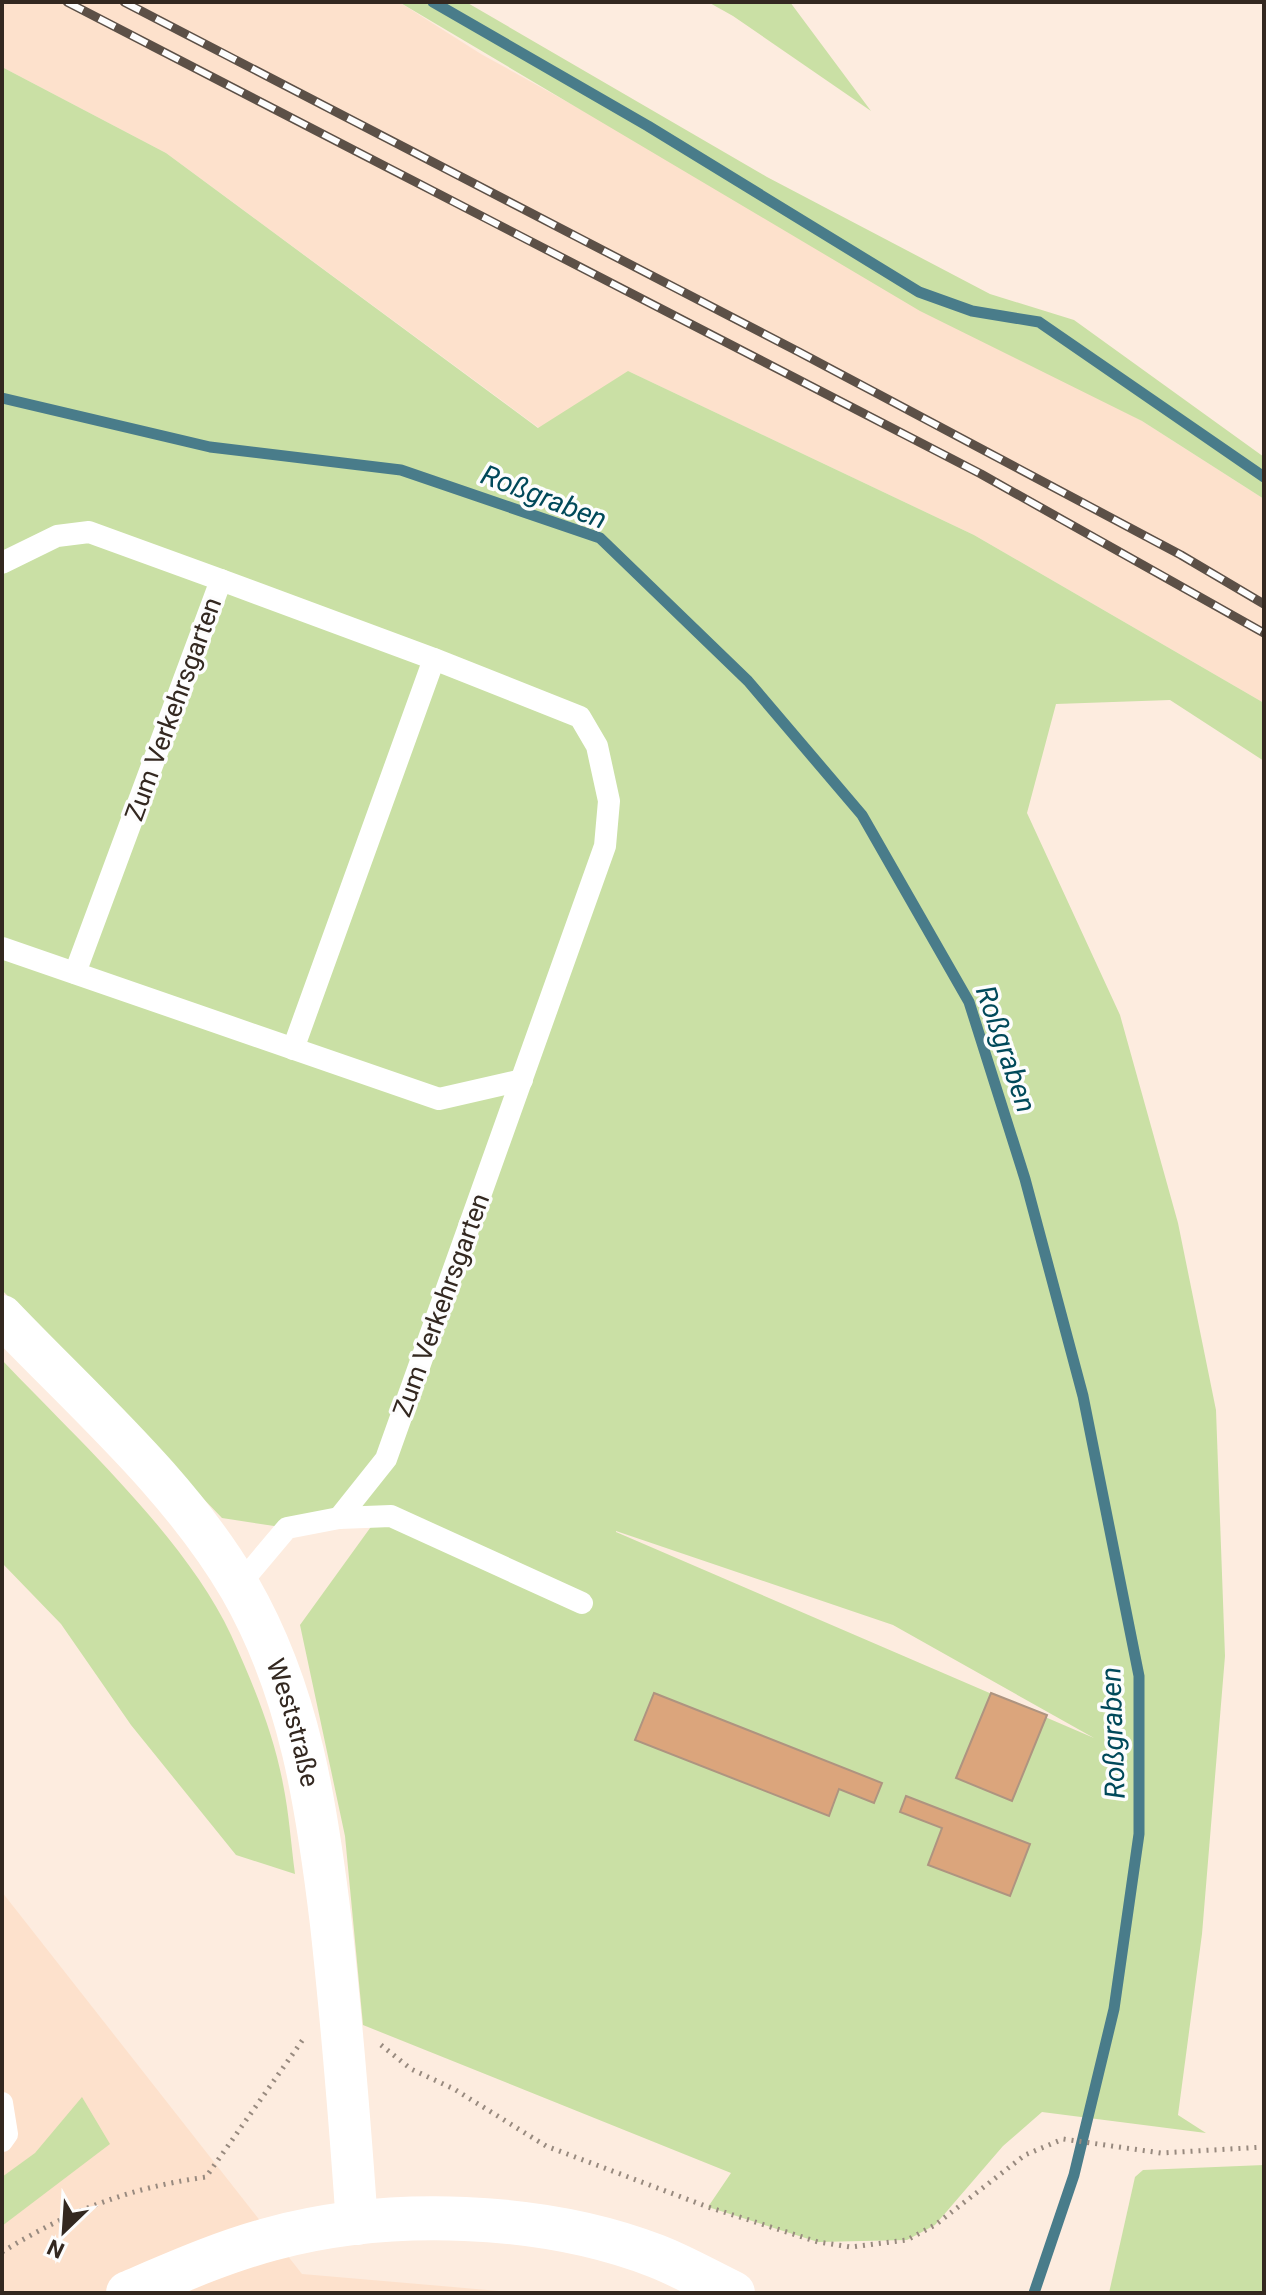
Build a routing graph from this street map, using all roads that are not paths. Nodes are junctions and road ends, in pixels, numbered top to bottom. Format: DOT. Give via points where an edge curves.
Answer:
graph roads {
  1 [pos="2,563"];
  2 [pos="221,580"];
  3 [pos="434,659"];
  4 [pos="2,948"];
  5 [pos="75,973"];
  6 [pos="293,1049"];
  7 [pos="522,1080"];
  8 [pos="2,1316"];
  9 [pos="339,1518"];
  10 [pos="239,1585"];
  11 [pos="582,1603"];
  12 [pos="2,2103"];
  13 [pos="2,2141"];
  14 [pos="357,2224"];
  15 [pos="128,2293"];
  16 [pos="733,2293"];
  1 -- 2 [label="lane, Zum Verkehrsgarten" via="57,536 89,532"];
  2 -- 3 [label="lane, Zum Verkehrsgarten"];
  2 -- 5 [label="lane, Zum Verkehrsgarten"];
  3 -- 6 [label="lane"];
  3 -- 7 [label="lane, Zum Verkehrsgarten" via="580,717 597,746 609,801 605,846"];
  4 -- 5 [label="lane"];
  5 -- 6 [label="lane"];
  6 -- 7 [label="lane" via="439,1099"];
  7 -- 9 [label="lane, Zum Verkehrsgarten" via="386,1459"];
  8 -- 10 [label="street, Weststraße" via="170,1491"];
  9 -- 10 [label="lane" via="287,1528"];
  9 -- 11 [label="lane" via="391,1516"];
  10 -- 14 [label="street, Weststraße" via="268,1639 302,1737 319,1824 341,2011"];
  12 -- 13 [label="lane" via="7,2134"];
  14 -- 15 [label="main road" via="272,2238"];
  14 -- 16 [label="main road" via="474,2219 571,2233 655,2256"];
}
